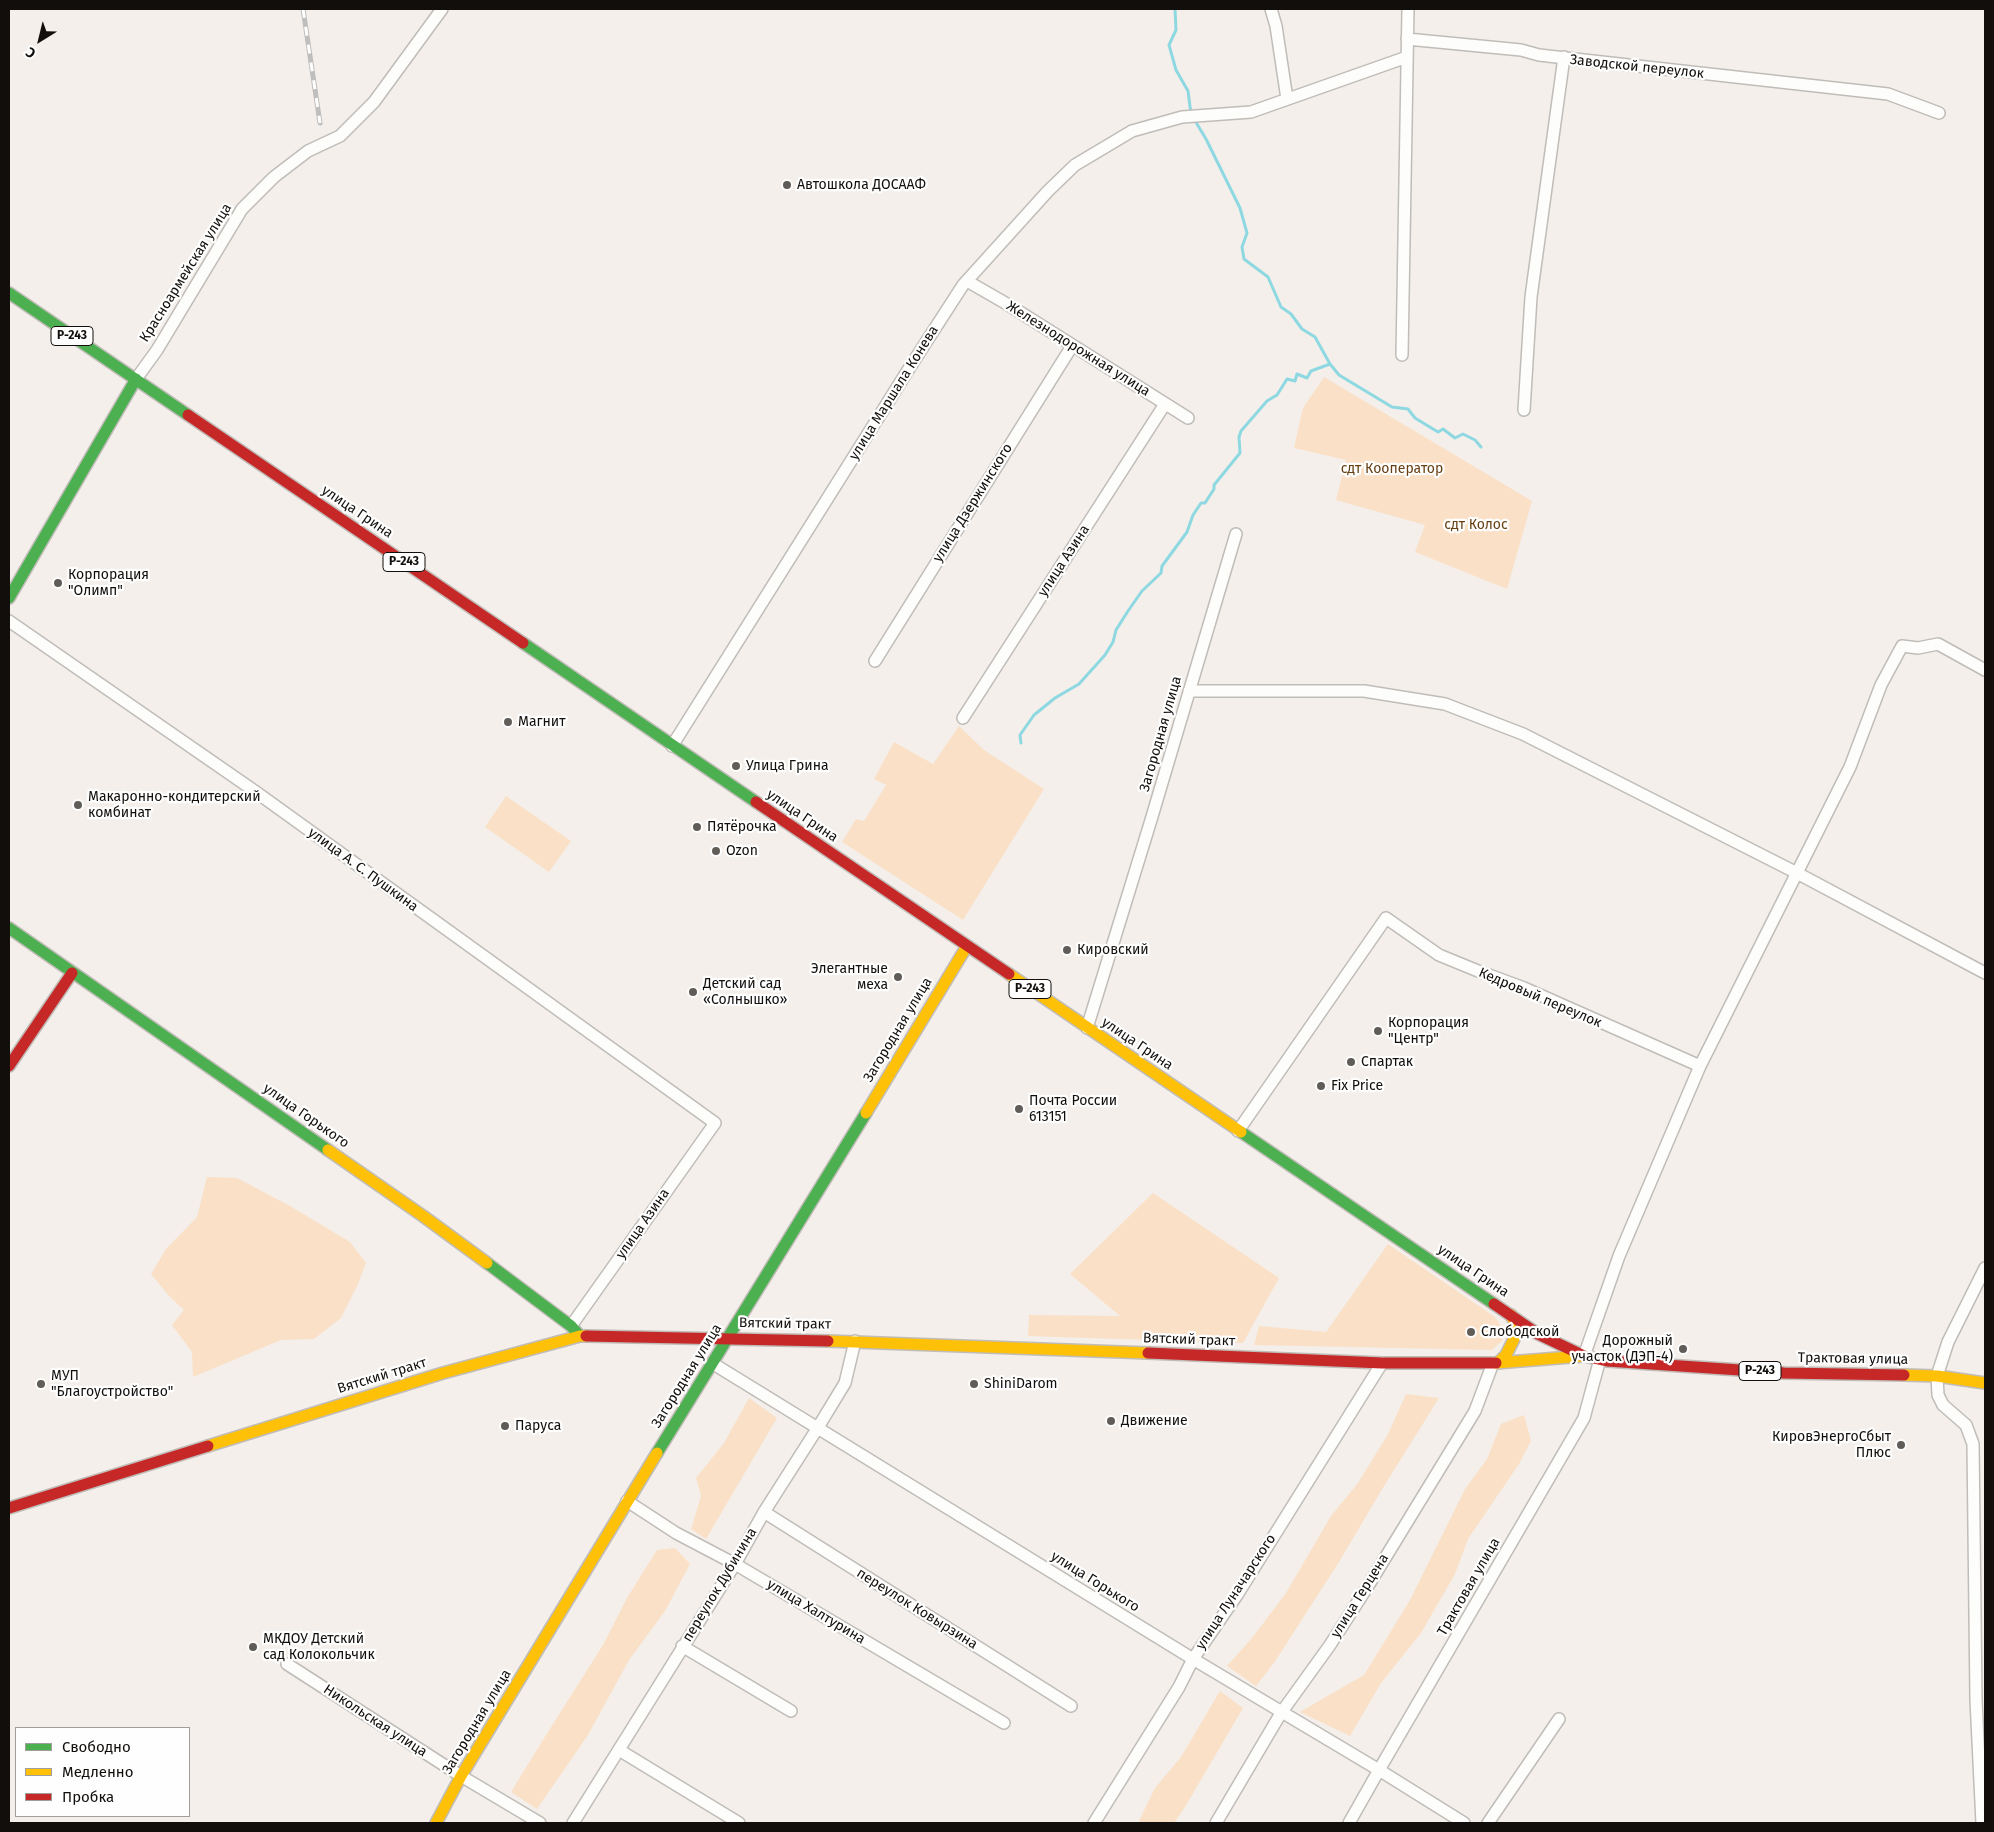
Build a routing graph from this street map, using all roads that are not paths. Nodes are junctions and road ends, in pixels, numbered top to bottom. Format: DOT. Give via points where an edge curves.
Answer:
graph roads {
  1 [pos="442,9"];
  2 [pos="1271,9"];
  3 [pos="1408,9"];
  4 [pos="1407,39"];
  5 [pos="1407,57"];
  6 [pos="1564,58"];
  7 [pos="1287,99"];
  8 [pos="1939,112"];
  9 [pos="966,281"];
  10 [pos="9,293"];
  11 [pos="1072,346"];
  12 [pos="1402,355"];
  13 [pos="136,379"];
  14 [pos="1165,404"];
  15 [pos="1524,410"];
  16 [pos="1188,418"];
  17 [pos="1236,534"];
  18 [pos="9,598"];
  19 [pos="9,621"];
  20 [pos="874,661"];
  21 [pos="1985,670"];
  22 [pos="1189,691"];
  23 [pos="964,718"];
  24 [pos="672,746"];
  25 [pos="1797,873"];
  26 [pos="9,928"];
  27 [pos="967,946"];
  28 [pos="72,972"];
  29 [pos="1985,973"];
  30 [pos="1087,1028"];
  31 [pos="9,1066"];
  32 [pos="1700,1066"];
  33 [pos="715,1122"];
  34 [pos="1238,1131"];
  35 [pos="1985,1268"];
  36 [pos="1511,1315"];
  37 [pos="571,1326"];
  38 [pos="580,1336"];
  39 [pos="729,1338"];
  40 [pos="855,1341"];
  41 [pos="1584,1356"];
  42 [pos="1600,1359"];
  43 [pos="1496,1362"];
  44 [pos="712,1363"];
  45 [pos="1382,1363"];
  46 [pos="1937,1376"];
  47 [pos="1985,1383"];
  48 [pos="817,1429"];
  49 [pos="627,1501"];
  50 [pos="9,1508"];
  51 [pos="764,1512"];
  52 [pos="735,1564"];
  53 [pos="682,1646"];
  54 [pos="1192,1659"];
  55 [pos="287,1664"];
  56 [pos="1071,1706"];
  57 [pos="791,1711"];
  58 [pos="1281,1713"];
  59 [pos="1559,1719"];
  60 [pos="1004,1723"];
  61 [pos="619,1750"];
  62 [pos="1378,1770"];
  63 [pos="462,1776"];
  64 [pos="436,1823"];
  65 [pos="540,1823"];
  66 [pos="573,1823"];
  67 [pos="739,1823"];
  68 [pos="1094,1823"];
  69 [pos="1216,1823"];
  70 [pos="1349,1823"];
  71 [pos="1464,1823"];
  72 [pos="1488,1823"];
  73 [pos="1982,1823"];
  1 -- 13 [label="street, Красноармейская улица" via="374,102 340,136 308,151 274,177 242,209"];
  2 -- 7 [label="street"];
  3 -- 4 [label="street"];
  4 -- 5 [label="street"];
  4 -- 6 [label="street" via="1521,50"];
  5 -- 7 [label="street, улица Маршала Конева"];
  5 -- 12 [label="street"];
  6 -- 8 [label="street, Заводской переулок" via="1888,94"];
  6 -- 15 [label="street, Заводской переулок" via="1531,297"];
  7 -- 9 [label="street, улица Маршала Конева" via="1251,112 1192,116 1132,131 1075,164"];
  9 -- 11 [label="street, Железнодорожная улица"];
  9 -- 24 [label="street, улица Маршала Конева"];
  10 -- 13 [label="main road, улица Грина / Р-243"];
  11 -- 14 [label="street, Железнодорожная улица"];
  11 -- 20 [label="street, улица Дзержинского"];
  13 -- 18 [label="main road, Красноармейская улица"];
  13 -- 24 [label="main road, улица Грина / Р-243"];
  14 -- 16 [label="street, Железнодорожная улица"];
  14 -- 23 [label="street, улица Азина"];
  17 -- 22 [label="street, Загородная улица"];
  19 -- 33 [label="street, улица А. С. Пушкина" via="270,803"];
  21 -- 25 [label="street" via="1938,644 1918,648 1902,646 1881,684 1850,767"];
  22 -- 25 [label="street" via="1364,691 1444,704 1523,734"];
  22 -- 30 [label="street, Загородная улица"];
  24 -- 27 [label="main road, улица Грина / Р-243"];
  25 -- 29 [label="street"];
  25 -- 32 [label="street"];
  26 -- 28 [label="main road, улица Горького"];
  27 -- 30 [label="main road, улица Грина / Р-243"];
  27 -- 39 [label="main road, Загородная улица"];
  28 -- 31 [label="main road"];
  28 -- 37 [label="main road, улица Горького" via="424,1216"];
  30 -- 34 [label="main road, улица Грина / Р-243"];
  32 -- 34 [label="street, Кедровый переулок" via="1524,988 1440,955 1386,918"];
  32 -- 41 [label="street" via="1619,1256"];
  33 -- 37 [label="street, улица Азина"];
  34 -- 36 [label="main road, улица Грина / Р-243"];
  35 -- 46 [label="street" via="1948,1342"];
  36 -- 41 [label="main road, улица Грина / Р-243" via="1538,1334"];
  36 -- 43 [label="main road" via="1514,1339 1506,1355"];
  37 -- 38 [label="main road, улица Горького"];
  38 -- 39 [label="main road, Вятский тракт"];
  38 -- 50 [label="main road, Вятский тракт" via="443,1373"];
  39 -- 40 [label="main road, Вятский тракт"];
  39 -- 44 [label="main road, Загородная улица"];
  40 -- 45 [label="main road, Вятский тракт"];
  40 -- 48 [label="street, переулок Дубинина" via="845,1383"];
  41 -- 42 [label="main road, Трактовая улица / Р-243"];
  41 -- 43 [label="main road, Вятский тракт"];
  42 -- 46 [label="main road, Трактовая улица / Р-243" via="1784,1373"];
  42 -- 62 [label="street, Трактовая улица" via="1584,1418"];
  43 -- 45 [label="main road, Вятский тракт"];
  43 -- 58 [label="street, улица Герцена" via="1475,1411 1368,1586"];
  44 -- 48 [label="street, улица Горького"];
  44 -- 49 [label="main road, Загородная улица"];
  45 -- 54 [label="street, улица Луначарского" via="1237,1595"];
  46 -- 47 [label="main road, Трактовая улица / Р-243"];
  46 -- 73 [label="street" via="1938,1394 1943,1405 1966,1425 1972,1444 1976,1700"];
  48 -- 51 [label="street, переулок Дубинина"];
  48 -- 54 [label="street, улица Горького"];
  49 -- 52 [label="street, улица Халтурина" via="676,1533"];
  49 -- 63 [label="main road, Загородная улица"];
  51 -- 52 [label="street, переулок Дубинина"];
  51 -- 56 [label="street, переулок Ковырзина"];
  52 -- 53 [label="street, переулок Дубинина"];
  52 -- 60 [label="street, улица Халтурина"];
  53 -- 57 [label="street"];
  53 -- 61 [label="street, переулок Дубинина"];
  54 -- 58 [label="street, улица Горького"];
  54 -- 68 [label="street, улица Луначарского" via="1179,1687"];
  55 -- 63 [label="street, Никольская улица"];
  58 -- 62 [label="street, улица Горького"];
  58 -- 69 [label="street, улица Герцена"];
  59 -- 72 [label="street"];
  61 -- 66 [label="street, переулок Дубинина"];
  61 -- 67 [label="street"];
  62 -- 70 [label="street, Трактовая улица"];
  62 -- 71 [label="street, улица Горького"];
  63 -- 64 [label="main road, Загородная улица"];
  63 -- 65 [label="street, Никольская улица"];
}
